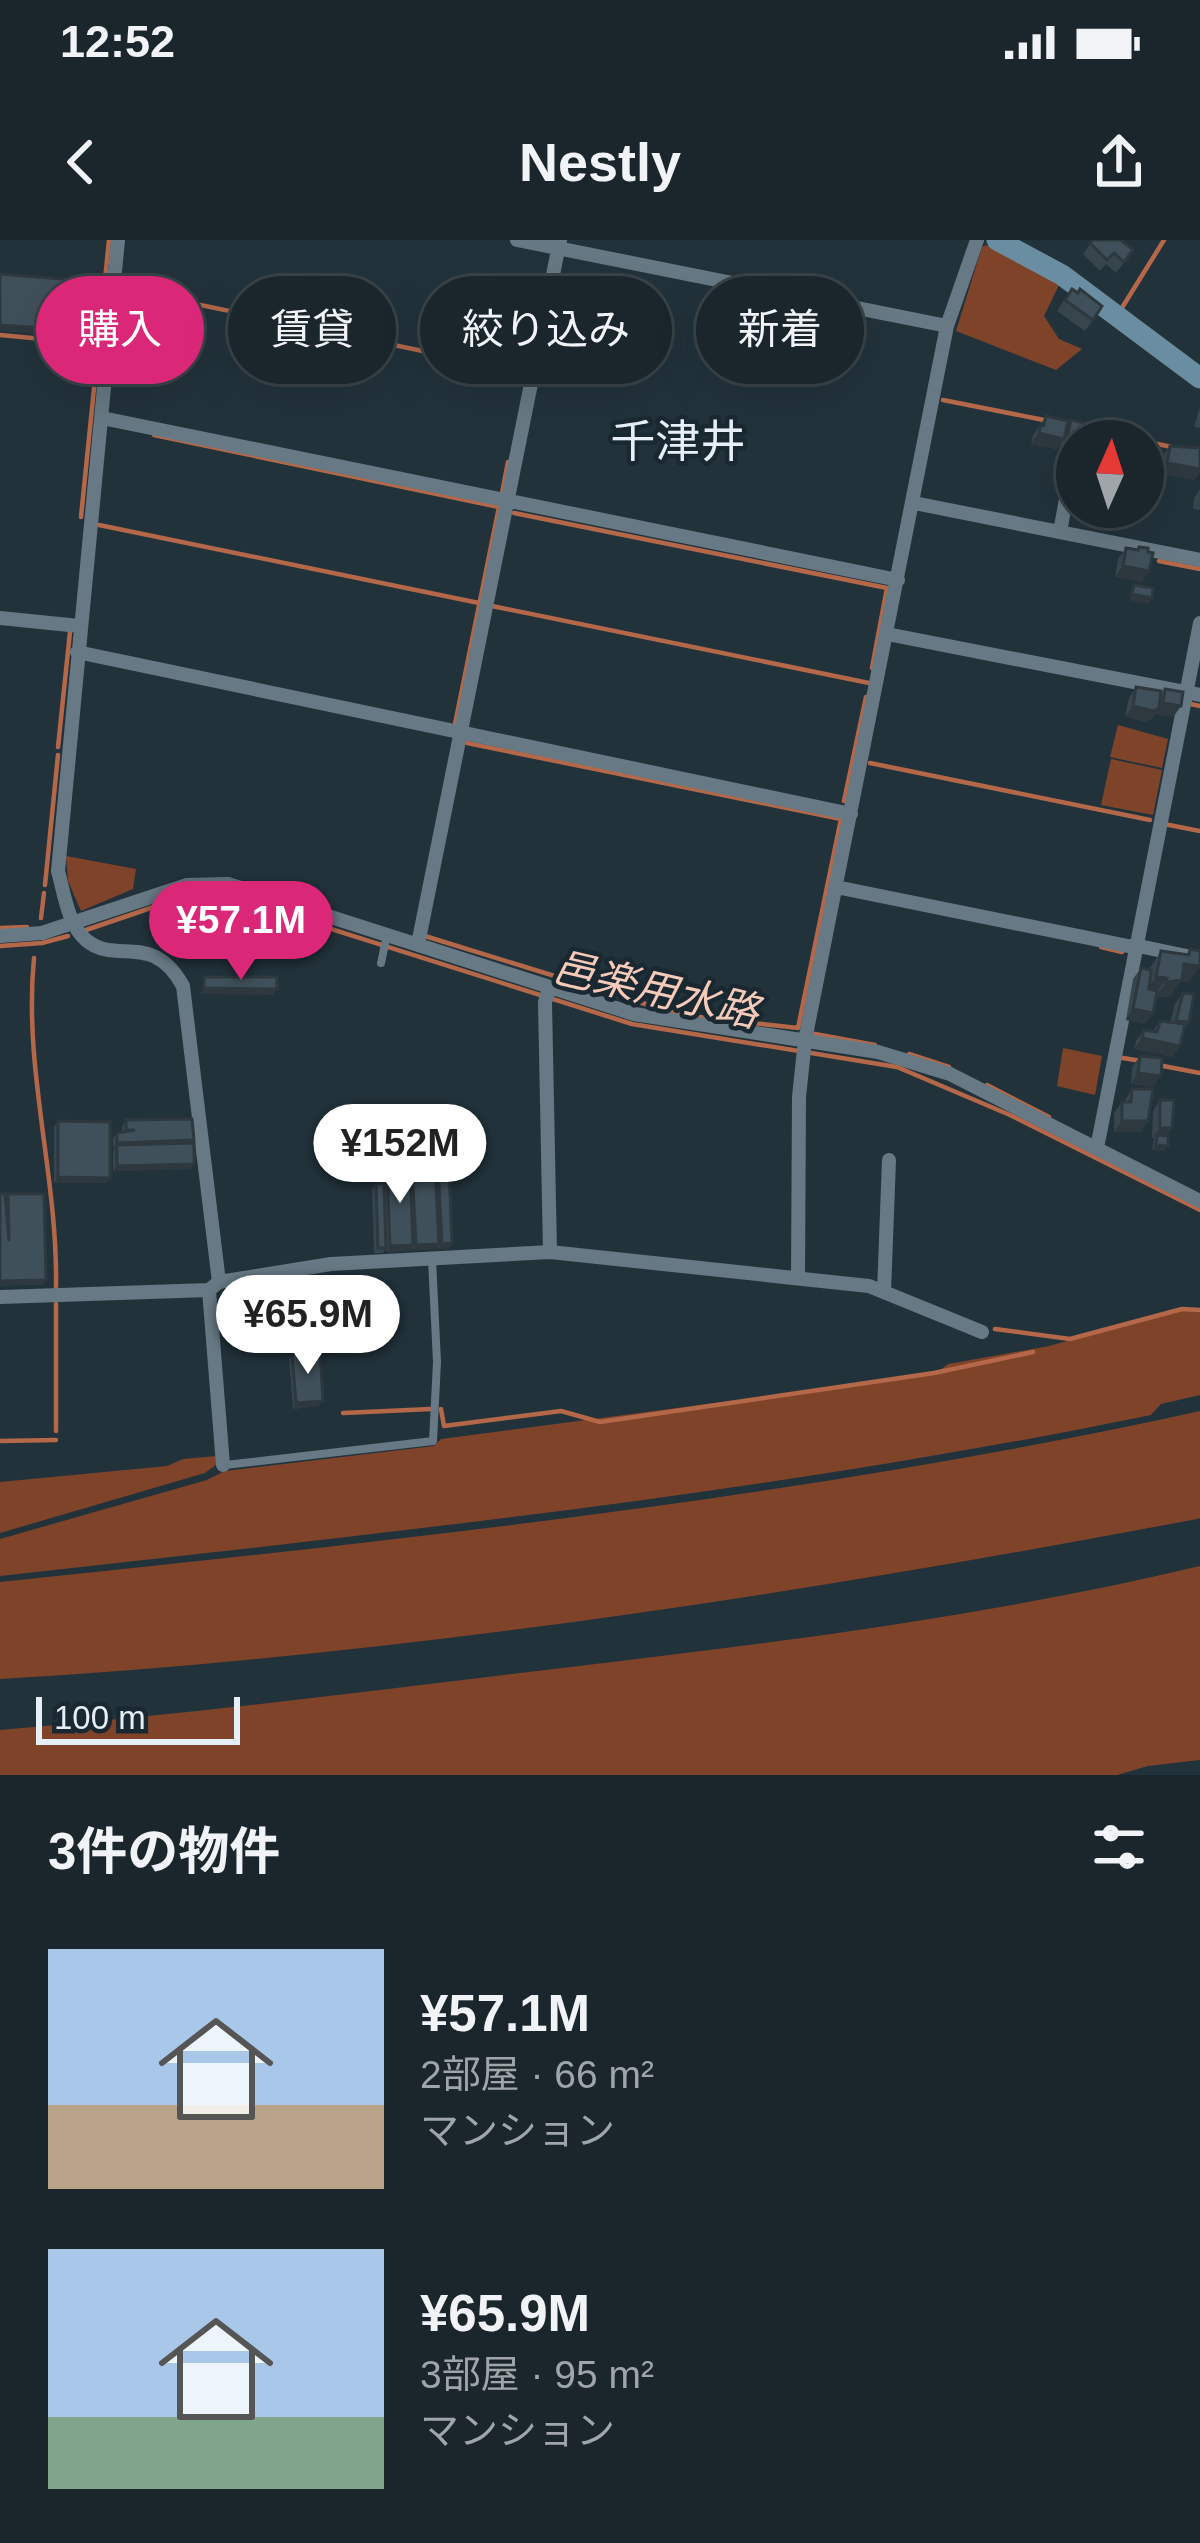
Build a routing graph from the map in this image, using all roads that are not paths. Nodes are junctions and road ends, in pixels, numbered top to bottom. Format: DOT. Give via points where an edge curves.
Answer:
graph roads {
  1 [pos="118,240"];
  2 [pos="517,240"];
  3 [pos="976,240"];
  4 [pos="997,240"];
  5 [pos="559,244"];
  6 [pos="947,326"];
  7 [pos="1200,378"];
  8 [pos="102,418"];
  9 [pos="508,502"];
  10 [pos="914,503"];
  11 [pos="1061,528"];
  12 [pos="1060,532"];
  13 [pos="1200,560"];
  14 [pos="898,580"];
  15 [pos="0,619"];
  16 [pos="1200,623"];
  17 [pos="80,626"];
  18 [pos="887,634"];
  19 [pos="77,652"];
  20 [pos="1193,694"];
  21 [pos="461,734"];
  22 [pos="850,814"];
  23 [pos="836,887"];
  24 [pos="74,924"];
  25 [pos="0,936"];
  26 [pos="386,941"];
  27 [pos="418,944"];
  28 [pos="1134,946"];
  29 [pos="1200,959"];
  30 [pos="381,962"];
  31 [pos="548,993"];
  32 [pos="804,1046"];
  33 [pos="1096,1148"];
  34 [pos="889,1160"];
  35 [pos="1200,1201"];
  36 [pos="550,1252"];
  37 [pos="432,1258"];
  38 [pos="797,1277"];
  39 [pos="214,1286"];
  40 [pos="884,1292"];
  41 [pos="0,1297"];
  42 [pos="982,1332"];
  43 [pos="223,1465"];
  1 -- 8 [label="street"];
  2 -- 5 [label="street"];
  3 -- 6 [label="street"];
  4 -- 7 [label="main road" via="1062,275"];
  5 -- 6 [label="street"];
  5 -- 9 [label="street"];
  6 -- 10 [label="street"];
  8 -- 9 [label="street"];
  8 -- 17 [label="street"];
  9 -- 14 [label="street"];
  9 -- 21 [label="street"];
  10 -- 12 [label="street"];
  10 -- 14 [label="street"];
  11 -- 12 [label="street"];
  12 -- 13 [label="street"];
  14 -- 18 [label="street"];
  15 -- 17 [label="street"];
  16 -- 20 [label="street"];
  17 -- 19 [label="street"];
  18 -- 20 [label="street"];
  18 -- 22 [label="street"];
  19 -- 21 [label="street"];
  19 -- 24 [label="street" via="58,872"];
  20 -- 28 [label="street"];
  21 -- 22 [label="street"];
  21 -- 27 [label="street"];
  22 -- 23 [label="street"];
  23 -- 28 [label="street"];
  23 -- 32 [label="street"];
  24 -- 25 [label="street"];
  24 -- 26 [label="street" via="213,882"];
  24 -- 39 [label="street" via="96,946 163,960 183,986"];
  26 -- 27 [label="street"];
  26 -- 30 [label="lane"];
  27 -- 31 [label="street"];
  28 -- 29 [label="street"];
  28 -- 33 [label="street"];
  31 -- 32 [label="street"];
  31 -- 36 [label="street"];
  32 -- 33 [label="street" via="878,1052 950,1074"];
  32 -- 38 [label="street"];
  33 -- 35 [label="street"];
  34 -- 40 [label="street"];
  36 -- 37 [label="street"];
  36 -- 38 [label="street"];
  37 -- 39 [label="street" via="331,1264"];
  37 -- 43 [label="lane" via="433,1441"];
  38 -- 40 [label="street"];
  39 -- 41 [label="street"];
  39 -- 43 [label="street"];
  40 -- 42 [label="street"];
}
